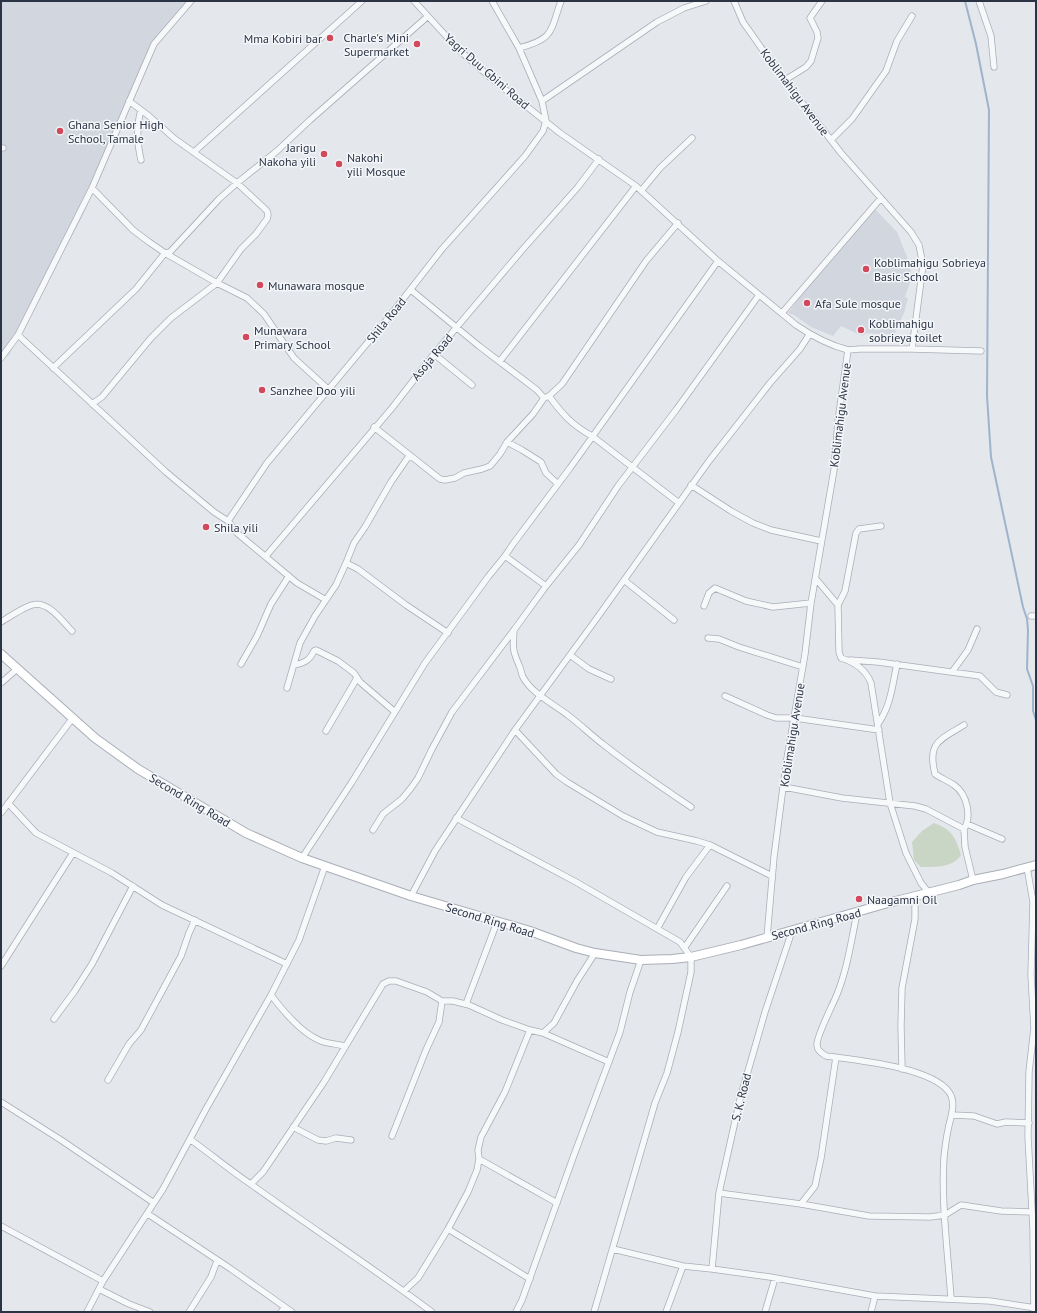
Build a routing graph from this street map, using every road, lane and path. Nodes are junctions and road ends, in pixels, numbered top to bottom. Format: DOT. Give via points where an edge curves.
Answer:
graph roads {
  1 [pos="191,1"];
  2 [pos="362,1"];
  3 [pos="414,1"];
  4 [pos="492,1"];
  5 [pos="561,1"];
  6 [pos="706,1"];
  7 [pos="734,1"];
  8 [pos="822,1"];
  9 [pos="979,1"];
  10 [pos="912,16"];
  11 [pos="427,17"];
  12 [pos="519,48"];
  13 [pos="994,67"];
  14 [pos="785,80"];
  15 [pos="129,101"];
  16 [pos="542,101"];
  17 [pos="141,110"];
  18 [pos="546,121"];
  19 [pos="692,138"];
  20 [pos="831,140"];
  21 [pos="194,152"];
  22 [pos="599,159"];
  23 [pos="141,160"];
  24 [pos="237,182"];
  25 [pos="92,188"];
  26 [pos="638,188"];
  27 [pos="881,198"];
  28 [pos="678,223"];
  29 [pos="165,253"];
  30 [pos="718,261"];
  31 [pos="217,283"];
  32 [pos="411,290"];
  33 [pos="760,295"];
  34 [pos="782,313"];
  35 [pos="457,328"];
  36 [pos="18,335"];
  37 [pos="809,335"];
  38 [pos="912,349"];
  39 [pos="848,350"];
  40 [pos="981,351"];
  41 [pos="434,354"];
  42 [pos="1,358"];
  43 [pos="500,361"];
  44 [pos="53,368"];
  45 [pos="472,385"];
  46 [pos="329,390"];
  47 [pos="546,397"];
  48 [pos="92,404"];
  49 [pos="374,428"];
  50 [pos="592,436"];
  51 [pos="507,442"];
  52 [pos="409,456"];
  53 [pos="632,466"];
  54 [pos="558,484"];
  55 [pos="691,485"];
  56 [pos="679,503"];
  57 [pos="228,521"];
  58 [pos="881,526"];
  59 [pos="821,541"];
  60 [pos="266,556"];
  61 [pos="505,556"];
  62 [pos="346,563"];
  63 [pos="289,576"];
  64 [pos="816,579"];
  65 [pos="624,580"];
  66 [pos="546,586"];
  67 [pos="326,600"];
  68 [pos="811,603"];
  69 [pos="838,604"];
  70 [pos="704,606"];
  71 [pos="674,620"];
  72 [pos="1,622"];
  73 [pos="977,628"];
  74 [pos="514,630"];
  75 [pos="72,631"];
  76 [pos="448,633"];
  77 [pos="708,638"];
  78 [pos="1,654"];
  79 [pos="570,655"];
  80 [pos="848,660"];
  81 [pos="241,664"];
  82 [pos="294,664"];
  83 [pos="897,664"];
  84 [pos="803,667"];
  85 [pos="17,669"];
  86 [pos="952,672"];
  87 [pos="357,678"];
  88 [pos="612,679"];
  89 [pos="1,683"];
  90 [pos="287,688"];
  91 [pos="540,695"];
  92 [pos="1007,695"];
  93 [pos="725,696"];
  94 [pos="395,712"];
  95 [pos="795,718"];
  96 [pos="72,719"];
  97 [pos="964,725"];
  98 [pos="878,727"];
  99 [pos="514,730"];
  100 [pos="326,731"];
  101 [pos="784,787"];
  102 [pos="8,803"];
  103 [pos="890,803"];
  104 [pos="691,807"];
  105 [pos="1,813"];
  106 [pos="456,818"];
  107 [pos="965,826"];
  108 [pos="373,830"];
  109 [pos="1002,839"];
  110 [pos="710,845"];
  111 [pos="73,853"];
  112 [pos="302,858"];
  113 [pos="1036,865"];
  114 [pos="325,866"];
  115 [pos="1027,867"];
  116 [pos="772,876"];
  117 [pos="973,880"];
  118 [pos="133,886"];
  119 [pos="727,886"];
  120 [pos="929,892"];
  121 [pos="411,896"];
  122 [pos="915,896"];
  123 [pos="857,913"];
  124 [pos="195,920"];
  125 [pos="498,922"];
  126 [pos="657,929"];
  127 [pos="792,931"];
  128 [pos="767,937"];
  129 [pos="685,947"];
  130 [pos="595,953"];
  131 [pos="691,957"];
  132 [pos="641,960"];
  133 [pos="287,964"];
  134 [pos="1,966"];
  135 [pos="271,995"];
  136 [pos="442,1001"];
  137 [pos="466,1004"];
  138 [pos="54,1019"];
  139 [pos="530,1030"];
  140 [pos="543,1033"];
  141 [pos="346,1046"];
  142 [pos="836,1057"];
  143 [pos="609,1062"];
  144 [pos="902,1069"];
  145 [pos="108,1080"];
  146 [pos="1,1102"];
  147 [pos="952,1115"];
  148 [pos="1028,1123"];
  149 [pos="293,1127"];
  150 [pos="392,1136"];
  151 [pos="191,1140"];
  152 [pos="350,1140"];
  153 [pos="479,1159"];
  154 [pos="251,1184"];
  155 [pos="719,1193"];
  156 [pos="557,1202"];
  157 [pos="154,1203"];
  158 [pos="801,1204"];
  159 [pos="1032,1212"];
  160 [pos="148,1214"];
  161 [pos="945,1215"];
  162 [pos="1,1226"];
  163 [pos="448,1229"];
  164 [pos="1034,1229"];
  165 [pos="613,1249"];
  166 [pos="217,1260"];
  167 [pos="683,1266"];
  168 [pos="712,1269"];
  169 [pos="775,1278"];
  170 [pos="530,1279"];
  171 [pos="103,1281"];
  172 [pos="99,1289"];
  173 [pos="404,1292"];
  174 [pos="875,1296"];
  175 [pos="950,1299"];
  176 [pos="283,1309"];
  177 [pos="1035,1309"];
  178 [pos="87,1312"];
  179 [pos="150,1312"];
  180 [pos="189,1312"];
  181 [pos="292,1312"];
  182 [pos="432,1312"];
  183 [pos="516,1312"];
  184 [pos="594,1312"];
  185 [pos="666,1312"];
  186 [pos="765,1312"];
  187 [pos="871,1312"];
  1 -- 15 [label="street" via="154,44"];
  2 -- 21 [label="street"];
  3 -- 11 [label="street, Yagri Duu Gbini Road"];
  4 -- 12 [label="street"];
  5 -- 12 [label="street" via="545,39"];
  6 -- 16 [label="street" via="684,8 657,22"];
  7 -- 14 [label="street, Koblimahigu Avenue" via="743,22"];
  8 -- 14 [label="street" via="810,18 818,38 811,61"];
  9 -- 13 [label="street" via="991,36"];
  10 -- 20 [label="street" via="897,41 886,71 852,120"];
  11 -- 18 [label="street, Yagri Duu Gbini Road" via="479,68"];
  11 -- 24 [label="street" via="277,151"];
  12 -- 16 [label="street"];
  14 -- 20 [label="street, Koblimahigu Avenue"];
  15 -- 17 [label="street"];
  15 -- 25 [label="street"];
  16 -- 18 [label="street"];
  17 -- 21 [label="street"];
  17 -- 23 [label="street" via="137,133"];
  18 -- 22 [label="street, Yagri Duu Gbini Road"];
  18 -- 32 [label="street, Shila Road" via="543,131 525,156 454,235"];
  19 -- 26 [label="street"];
  20 -- 27 [label="street, Koblimahigu Avenue"];
  21 -- 24 [label="street"];
  22 -- 26 [label="street, Yagri Duu Gbini Road"];
  22 -- 35 [label="street, Asoja Road" via="569,198 522,249"];
  24 -- 29 [label="street" via="170,252"];
  24 -- 31 [label="street" via="267,211 268,219 241,249"];
  25 -- 29 [label="street" via="133,230"];
  25 -- 36 [label="street"];
  26 -- 28 [label="street, Yagri Duu Gbini Road"];
  26 -- 43 [label="street"];
  27 -- 34 [label="street"];
  27 -- 38 [label="street, Koblimahigu Avenue" via="915,238 922,257"];
  28 -- 30 [label="street, Yagri Duu Gbini Road"];
  28 -- 47 [label="street" via="646,261 562,384"];
  29 -- 31 [label="street"];
  29 -- 44 [label="street" via="136,289"];
  30 -- 33 [label="street, Yagri Duu Gbini Road"];
  30 -- 50 [label="street"];
  31 -- 46 [label="street" via="247,298 259,308 294,358"];
  31 -- 48 [label="street" via="171,318 146,343 102,397"];
  32 -- 35 [label="street"];
  32 -- 46 [label="street, Shila Road"];
  33 -- 34 [label="street, Yagri Duu Gbini Road"];
  33 -- 53 [label="street"];
  34 -- 37 [label="street, Yagri Duu Gbini Road"];
  35 -- 41 [label="street, Asoja Road"];
  35 -- 43 [label="street"];
  36 -- 42 [label="street"];
  36 -- 44 [label="street"];
  37 -- 39 [label="street, Yagri Duu Gbini Road"];
  37 -- 55 [label="street"];
  38 -- 39 [label="street, Koblimahigu Avenue"];
  38 -- 40 [label="street"];
  39 -- 59 [label="street, Koblimahigu Avenue" via="838,414 834,470"];
  41 -- 45 [label="street"];
  41 -- 49 [label="street, Asoja Road"];
  43 -- 47 [label="street"];
  44 -- 48 [label="street"];
  46 -- 57 [label="street, Shila Road" via="268,463"];
  47 -- 50 [label="street" via="579,429"];
  47 -- 51 [label="street"];
  48 -- 57 [label="street" via="166,472"];
  49 -- 52 [label="street"];
  49 -- 60 [label="street, Asoja Road"];
  50 -- 53 [label="street"];
  50 -- 54 [label="street"];
  51 -- 52 [label="street" via="490,466 445,480 436,477"];
  51 -- 54 [label="street" via="541,462 546,473"];
  52 -- 62 [label="street" via="354,543"];
  53 -- 56 [label="street"];
  53 -- 66 [label="street" via="579,545"];
  54 -- 61 [label="street"];
  55 -- 56 [label="street"];
  55 -- 59 [label="street" via="726,509 753,523 770,530"];
  56 -- 65 [label="street"];
  57 -- 60 [label="street"];
  58 -- 69 [label="street" via="859,528 856,533 845,591"];
  59 -- 64 [label="street, Koblimahigu Avenue"];
  60 -- 63 [label="street"];
  61 -- 66 [label="street"];
  61 -- 76 [label="street"];
  62 -- 67 [label="street"];
  62 -- 76 [label="street"];
  63 -- 67 [label="street"];
  63 -- 81 [label="street" via="271,604"];
  64 -- 68 [label="street, Koblimahigu Avenue"];
  64 -- 69 [label="street"];
  65 -- 71 [label="street"];
  65 -- 79 [label="street"];
  66 -- 74 [label="street"];
  67 -- 82 [label="street" via="300,643"];
  68 -- 70 [label="street" via="773,607 746,601 715,588"];
  68 -- 84 [label="street, Koblimahigu Avenue"];
  69 -- 80 [label="street" via="839,652 841,658"];
  72 -- 75 [label="street" via="31,605 41,604 53,611"];
  73 -- 86 [label="street" via="968,650"];
  74 -- 91 [label="street" via="513,650 522,676"];
  74 -- 108 [label="street" via="452,712 418,778 402,799 384,814"];
  76 -- 94 [label="street"];
  77 -- 84 [label="street" via="719,639"];
  78 -- 85 [label="street, Second Ring Road"];
  79 -- 88 [label="street" via="589,669"];
  79 -- 91 [label="street"];
  80 -- 83 [label="street"];
  80 -- 98 [label="street" via="868,676"];
  82 -- 87 [label="street" via="309,660 316,650 338,661"];
  82 -- 90 [label="street"];
  83 -- 86 [label="street"];
  83 -- 98 [label="street" via="889,703"];
  84 -- 95 [label="street, Koblimahigu Avenue"];
  85 -- 89 [label="street"];
  85 -- 96 [label="street, Second Ring Road"];
  86 -- 92 [label="street" via="983,677 996,692"];
  87 -- 94 [label="street"];
  87 -- 100 [label="street"];
  91 -- 99 [label="street"];
  91 -- 104 [label="street" via="655,783"];
  93 -- 95 [label="street" via="776,718"];
  94 -- 112 [label="street"];
  95 -- 98 [label="street"];
  95 -- 101 [label="street, Koblimahigu Avenue"];
  96 -- 102 [label="street"];
  96 -- 112 [label="street, Second Ring Road" via="138,769 194,803 246,832"];
  97 -- 107 [label="street" via="941,739 934,747 931,760 935,774 956,786 963,794 968,808"];
  98 -- 103 [label="street"];
  99 -- 106 [label="street"];
  99 -- 110 [label="street" via="567,782 623,816 657,832"];
  101 -- 103 [label="street" via="842,798"];
  101 -- 116 [label="street, Koblimahigu Avenue"];
  102 -- 105 [label="street"];
  102 -- 111 [label="street" via="36,833"];
  103 -- 107 [label="street" via="926,809"];
  103 -- 120 [label="street" via="906,853 921,883"];
  106 -- 121 [label="street"];
  106 -- 126 [label="street"];
  107 -- 109 [label="street"];
  107 -- 117 [label="street" via="965,846"];
  110 -- 116 [label="street"];
  110 -- 126 [label="street" via="686,877"];
  111 -- 118 [label="street"];
  111 -- 134 [label="street"];
  112 -- 114 [label="street, Second Ring Road"];
  113 -- 115 [label="street, Second Ring Road"];
  114 -- 121 [label="street, Second Ring Road"];
  114 -- 133 [label="street" via="299,940"];
  115 -- 117 [label="street, Second Ring Road"];
  115 -- 148 [label="street" via="1033,902 1031,975 1034,1028 1029,1072"];
  116 -- 128 [label="street, Koblimahigu Avenue"];
  117 -- 120 [label="street, Second Ring Road"];
  118 -- 124 [label="street" via="162,905"];
  118 -- 138 [label="street" via="92,964"];
  119 -- 129 [label="street"];
  120 -- 122 [label="street, Second Ring Road"];
  121 -- 125 [label="street, Second Ring Road"];
  122 -- 123 [label="street, Second Ring Road"];
  122 -- 144 [label="street" via="915,919 902,988"];
  123 -- 127 [label="street, Second Ring Road"];
  123 -- 142 [label="street" via="840,988 816,1045 826,1056"];
  124 -- 133 [label="street"];
  124 -- 145 [label="street" via="180,956 141,1030 129,1044"];
  125 -- 130 [label="street, Second Ring Road"];
  125 -- 137 [label="street"];
  126 -- 129 [label="street"];
  127 -- 128 [label="street, Second Ring Road"];
  127 -- 155 [label="street, S. K. Road" via="746,1076"];
  128 -- 131 [label="street, Second Ring Road"];
  129 -- 131 [label="street"];
  130 -- 132 [label="street, Second Ring Road"];
  130 -- 140 [label="street" via="554,1023"];
  131 -- 132 [label="street, Second Ring Road"];
  131 -- 165 [label="street" via="691,972 678,1032"];
  132 -- 143 [label="street"];
  133 -- 135 [label="street"];
  135 -- 141 [label="street" via="311,1036"];
  135 -- 151 [label="street"];
  136 -- 137 [label="street" via="452,1000"];
  136 -- 141 [label="street" via="427,992 389,981 383,984"];
  136 -- 150 [label="street" via="439,1022"];
  137 -- 139 [label="street"];
  139 -- 140 [label="street"];
  139 -- 153 [label="street" via="504,1092 481,1136"];
  140 -- 143 [label="street"];
  141 -- 149 [label="street"];
  142 -- 144 [label="street"];
  142 -- 158 [label="street" via="815,1186"];
  143 -- 156 [label="street"];
  144 -- 147 [label="street" via="928,1077 945,1088 953,1102"];
  146 -- 157 [label="street"];
  147 -- 148 [label="street" via="974,1116 997,1124"];
  147 -- 161 [label="street" via="944,1157"];
  148 -- 159 [label="street"];
  149 -- 152 [label="street" via="326,1142 336,1138"];
  149 -- 154 [label="street" via="263,1172"];
  151 -- 154 [label="street"];
  151 -- 157 [label="street"];
  153 -- 156 [label="street"];
  153 -- 163 [label="street" via="473,1181"];
  154 -- 173 [label="street"];
  155 -- 158 [label="street"];
  155 -- 168 [label="street, S. K. Road"];
  156 -- 170 [label="street"];
  157 -- 160 [label="street"];
  158 -- 161 [label="street" via="870,1216"];
  159 -- 161 [label="street" via="1001,1211 961,1205"];
  159 -- 164 [label="street"];
  160 -- 166 [label="street"];
  160 -- 171 [label="street"];
  161 -- 175 [label="street"];
  162 -- 171 [label="street"];
  163 -- 170 [label="street"];
  163 -- 173 [label="street" via="418,1278"];
  164 -- 177 [label="street"];
  165 -- 167 [label="street"];
  165 -- 184 [label="street"];
  166 -- 176 [label="street"];
  166 -- 180 [label="street" via="211,1277"];
  167 -- 168 [label="street"];
  167 -- 185 [label="street"];
  168 -- 169 [label="street"];
  169 -- 174 [label="street"];
  169 -- 186 [label="street"];
  170 -- 183 [label="street"];
  171 -- 172 [label="street"];
  172 -- 178 [label="street"];
  172 -- 179 [label="street"];
  173 -- 182 [label="street"];
  174 -- 175 [label="street"];
  174 -- 187 [label="street"];
  175 -- 177 [label="street" via="1011,1304"];
  176 -- 181 [label="street"];
}
